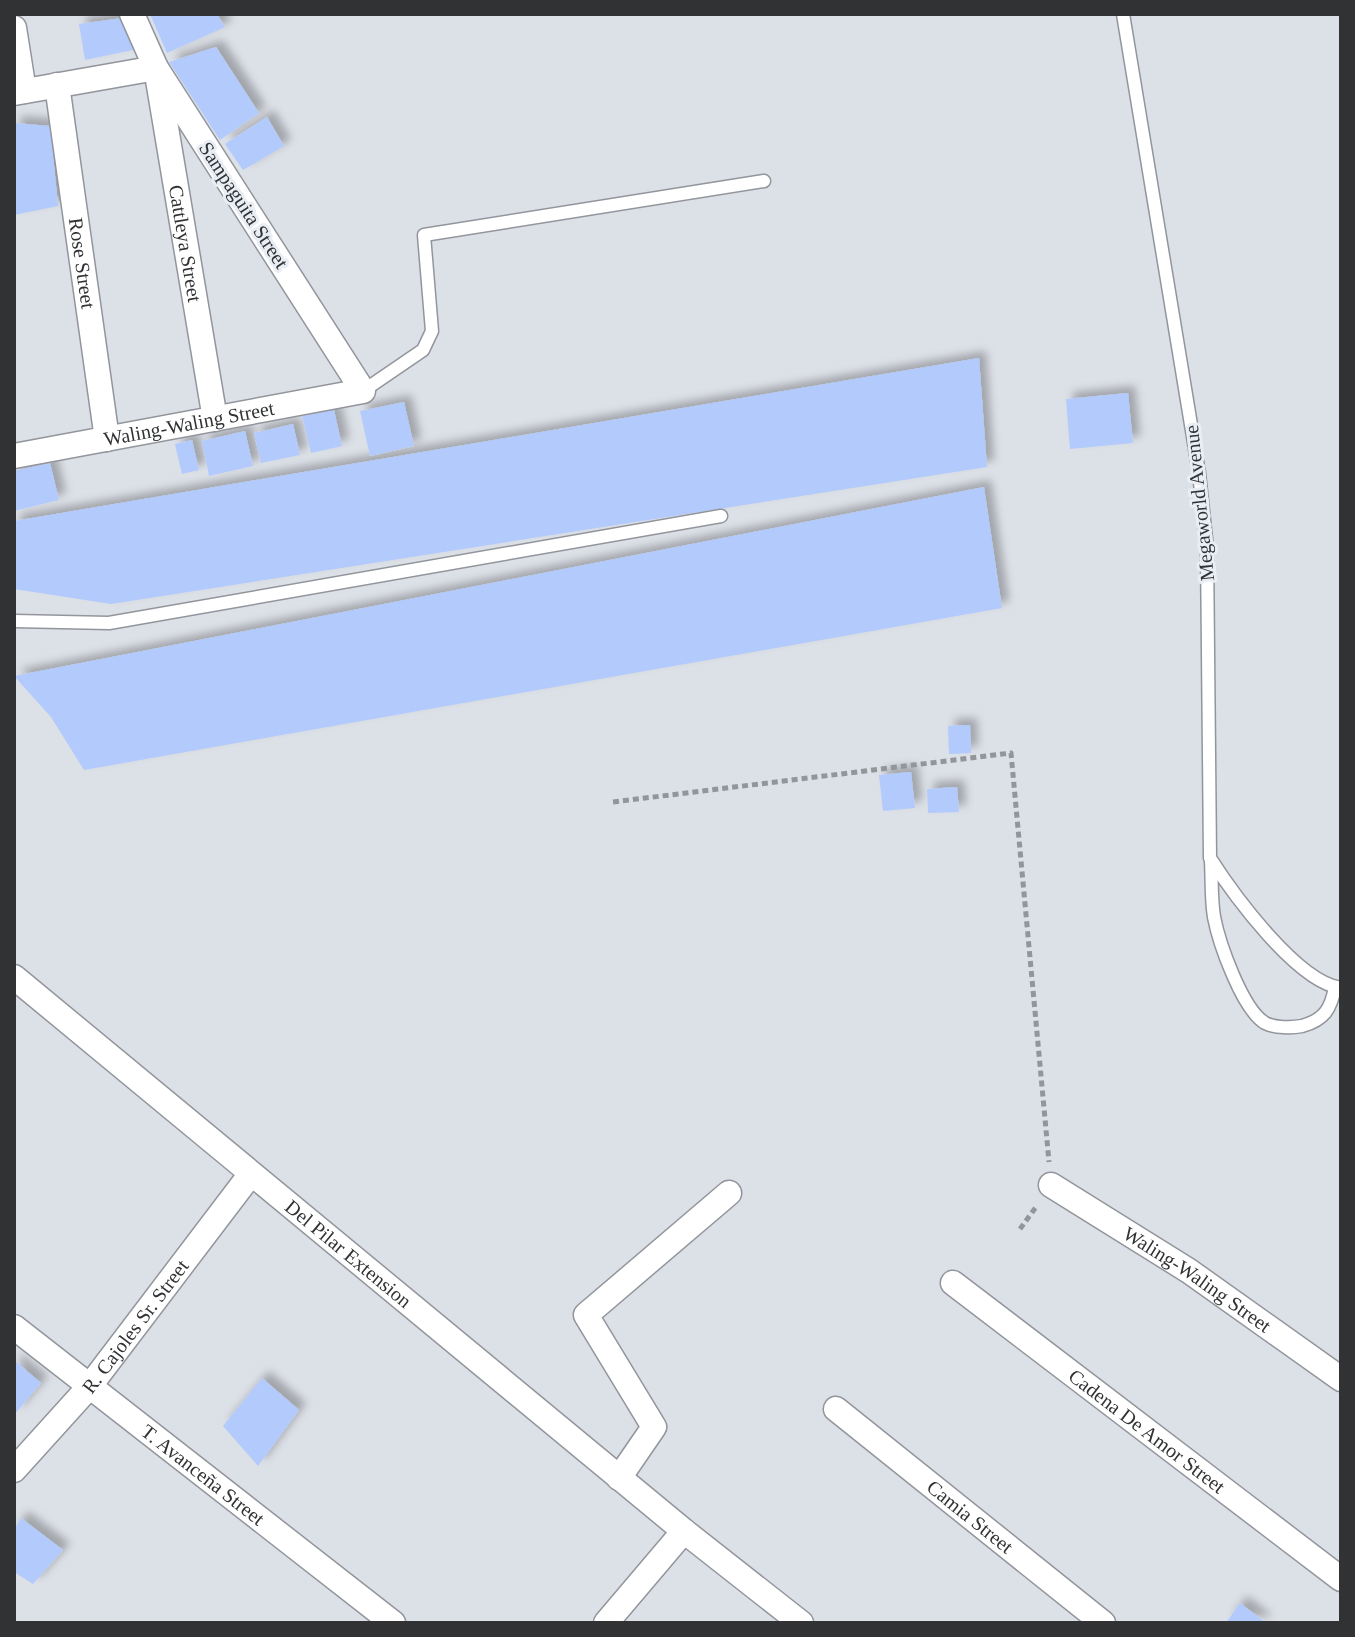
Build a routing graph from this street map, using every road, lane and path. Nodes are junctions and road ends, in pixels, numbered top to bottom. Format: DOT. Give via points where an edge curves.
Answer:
graph roads {
  1 [pos="132,14"];
  2 [pos="1123,14"];
  3 [pos="14,28"];
  4 [pos="156,68"];
  5 [pos="57,85"];
  6 [pos="19,92"];
  7 [pos="764,181"];
  8 [pos="363,391"];
  9 [pos="215,419"];
  10 [pos="107,439"];
  11 [pos="14,456"];
  12 [pos="721,516"];
  13 [pos="14,621"];
  14 [pos="613,802"];
  15 [pos="1210,858"];
  16 [pos="14,977"];
  17 [pos="1338,988"];
  18 [pos="250,1175"];
  19 [pos="1051,1185"];
  20 [pos="729,1193"];
  21 [pos="953,1283"];
  22 [pos="14,1327"];
  23 [pos="1341,1379"];
  24 [pos="89,1387"];
  25 [pos="836,1409"];
  26 [pos="14,1470"];
  27 [pos="619,1478"];
  28 [pos="684,1531"];
  29 [pos="1341,1579"];
  30 [pos="393,1623"];
  31 [pos="606,1623"];
  32 [pos="801,1623"];
  33 [pos="1103,1623"];
  1 -- 4 [label="street, Sampaguita Street"];
  2 -- 15 [label="lane, Megaworld Avenue" via="1207,548"];
  3 -- 6 [label="street"];
  4 -- 5 [label="street"];
  4 -- 8 [label="street, Sampaguita Street"];
  4 -- 9 [label="street, Cattleya Street"];
  5 -- 6 [label="street"];
  5 -- 10 [label="street, Rose Street"];
  7 -- 8 [label="lane" via="424,235 432,331 423,350"];
  8 -- 9 [label="street, Waling-Waling Street"];
  9 -- 10 [label="street, Waling-Waling Street"];
  10 -- 11 [label="street, Waling-Waling Street"];
  12 -- 13 [label="lane" via="109,623"];
  14 -- 19 [label="path" via="1011,753"];
  15 -- 17 [label="lane" via="1264,932 1298,963"];
  15 -- 17 [label="lane, Megaworld Avenue" via="1214,917 1227,959 1244,997 1265,1023 1291,1028 1317,1022 1331,1007"];
  16 -- 18 [label="street, Del Pilar Extension"];
  18 -- 24 [label="street, R. Cajoles Sr. Street"];
  18 -- 27 [label="street, Del Pilar Extension"];
  19 -- 23 [label="street, Waling-Waling Street" via="1189,1271"];
  20 -- 27 [label="street" via="586,1315 654,1427"];
  21 -- 29 [label="street, Cadena De Amor Street"];
  22 -- 24 [label="street, T. Avanceña Street"];
  24 -- 26 [label="street, R. Cajoles Sr. Street"];
  24 -- 30 [label="street, T. Avanceña Street"];
  25 -- 33 [label="street, Camia Street"];
  27 -- 28 [label="street, Del Pilar Extension"];
  28 -- 31 [label="street"];
  28 -- 32 [label="street, Del Pilar Extension"];
}
